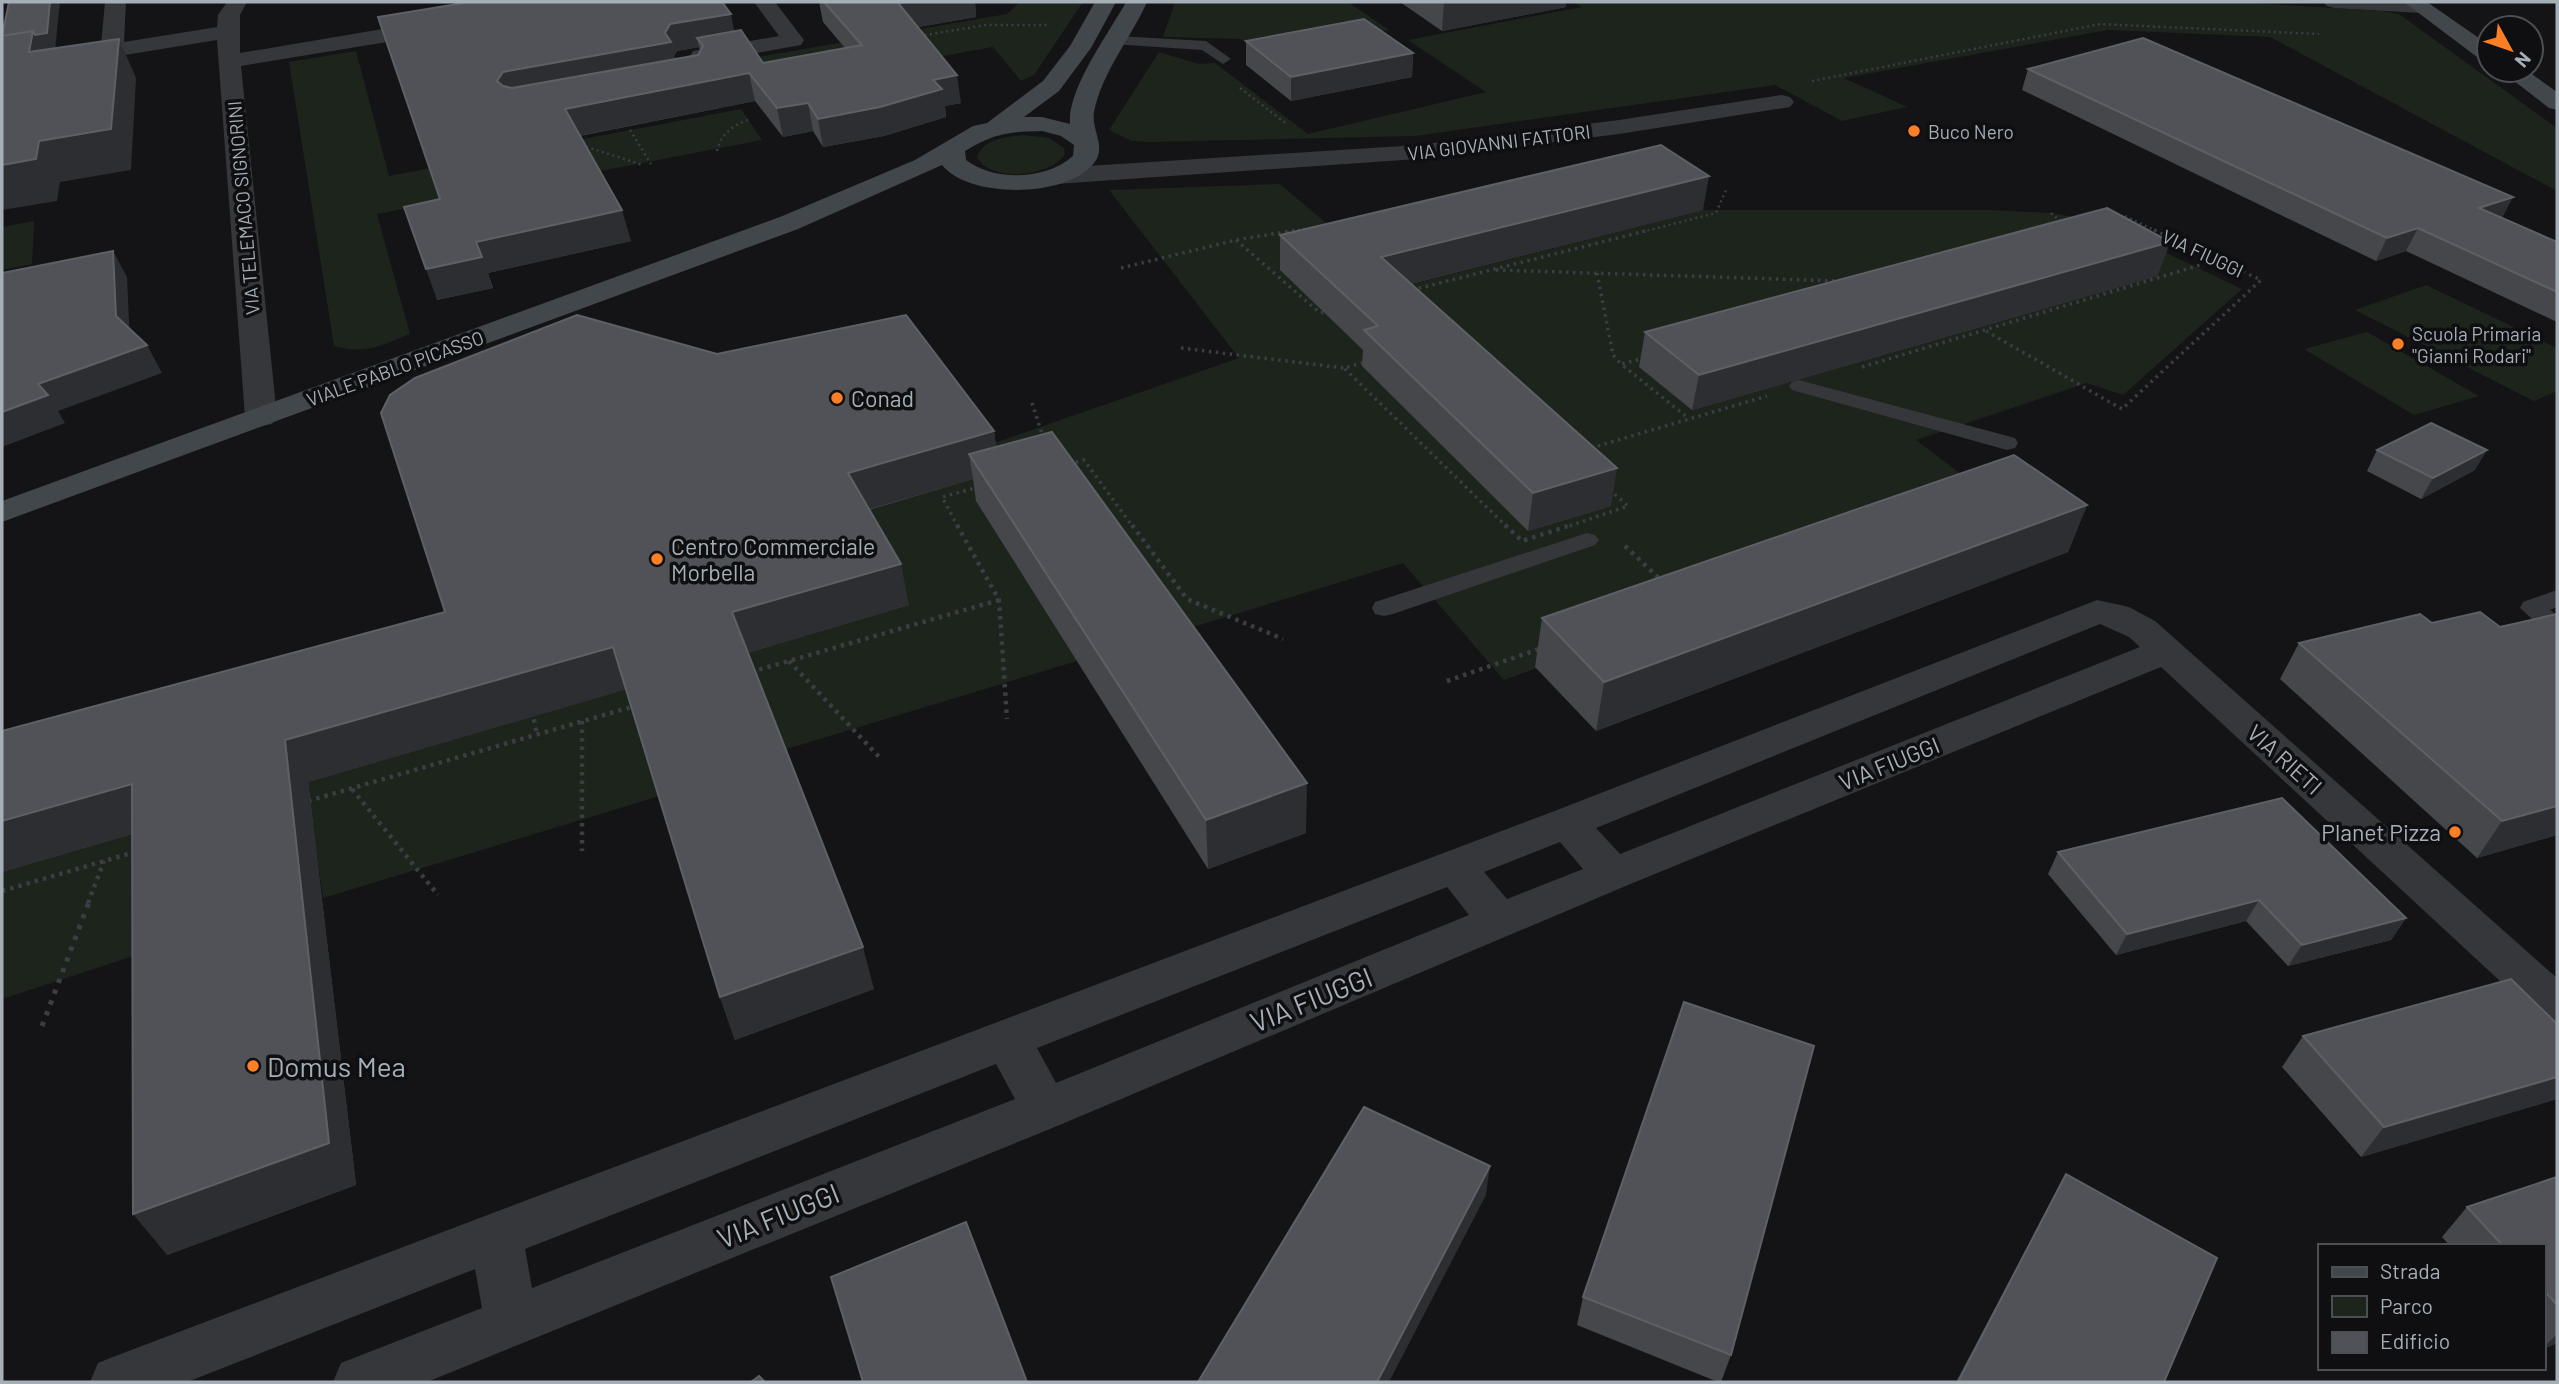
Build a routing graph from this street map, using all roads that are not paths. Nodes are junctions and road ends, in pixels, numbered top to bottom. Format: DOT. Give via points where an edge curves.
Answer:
graph roads {
  1 [pos="115,2"];
  2 [pos="237,2"];
  3 [pos="764,2"];
  4 [pos="1105,2"];
  5 [pos="1138,2"];
  6 [pos="2334,2"];
  7 [pos="2418,4"];
  8 [pos="456,23"];
  9 [pos="227,32"];
  10 [pos="1117,41"];
  11 [pos="2475,45"];
  12 [pos="113,50"];
  13 [pos="1221,57"];
  14 [pos="231,61"];
  15 [pos="2,68"];
  16 [pos="696,75"];
  17 [pos="2531,84"];
  18 [pos="1782,102"];
  19 [pos="2557,103"];
  20 [pos="996,127"];
  21 [pos="957,145"];
  22 [pos="1086,146"];
  23 [pos="1214,164"];
  24 [pos="1056,176"];
  25 [pos="987,180"];
  26 [pos="789,223"];
  27 [pos="1799,386"];
  28 [pos="261,417"];
  29 [pos="2007,443"];
  30 [pos="2,512"];
  31 [pos="1594,528"];
  32 [pos="2557,598"];
  33 [pos="1384,608"];
  34 [pos="2557,626"];
  35 [pos="2166,651"];
  36 [pos="1567,823"];
  37 [pos="1454,866"];
  38 [pos="1613,874"];
  39 [pos="1500,921"];
  40 [pos="2557,1006"];
  41 [pos="1007,1039"];
  42 [pos="1045,1109"];
  43 [pos="496,1235"];
  44 [pos="511,1321"];
  45 [pos="118,1382"];
  46 [pos="361,1382"];
  1 -- 12 [label="street"];
  2 -- 9 [label="street, VIA TELEMACO SIGNORINI"];
  3 -- 16 [label="street" via="793,40 685,59"];
  4 -- 20 [label="street, VIALE PABLO PICASSO" via="1080,48 1051,86"];
  5 -- 10 [label="street"];
  6 -- 7 [label="street"];
  7 -- 11 [label="street"];
  8 -- 14 [label="street"];
  9 -- 12 [label="street"];
  9 -- 14 [label="street, VIA TELEMACO SIGNORINI"];
  10 -- 13 [label="lane" via="1206,46"];
  10 -- 22 [label="street" via="1082,116"];
  12 -- 15 [label="street"];
  14 -- 28 [label="street, VIA TELEMACO SIGNORINI"];
  17 -- 19 [label="street"];
  18 -- 23 [label="street, VIA GIOVANNI FATTORI" via="1418,152"];
  20 -- 21 [label="street, VIALE PABLO PICASSO"];
  20 -- 22 [label="street, VIALE PABLO PICASSO" via="1042,124 1070,131"];
  21 -- 25 [label="street, VIALE PABLO PICASSO" via="953,163 964,173"];
  21 -- 26 [label="street, VIALE PABLO PICASSO" via="888,182"];
  22 -- 23 [label="street, VIA GIOVANNI FATTORI"];
  22 -- 24 [label="street, VIALE PABLO PICASSO" via="1084,160"];
  23 -- 24 [label="street, VIA GIOVANNI FATTORI"];
  24 -- 25 [label="street, VIALE PABLO PICASSO" via="1027,182"];
  25 -- 26 [label="street, VIALE PABLO PICASSO" via="919,188"];
  26 -- 28 [label="street, VIALE PABLO PICASSO"];
  27 -- 29 [label="lane"];
  28 -- 30 [label="street, VIALE PABLO PICASSO"];
  31 -- 33 [label="lane"];
  32 -- 34 [label="lane" via="2532,608"];
  35 -- 36 [label="street, VIA RIETI" via="2134,625 2097,612"];
  35 -- 38 [label="street, VIA FIUGGI"];
  35 -- 40 [label="street, VIA RIETI"];
  36 -- 37 [label="street"];
  36 -- 38 [label="street"];
  37 -- 39 [label="street"];
  37 -- 41 [label="street"];
  38 -- 39 [label="street, VIA FIUGGI"];
  39 -- 42 [label="street, VIA FIUGGI"];
  41 -- 42 [label="street"];
  41 -- 43 [label="street"];
  42 -- 44 [label="street, VIA FIUGGI"];
  43 -- 44 [label="street"];
  43 -- 45 [label="street"];
  44 -- 46 [label="street, VIA FIUGGI"];
}
